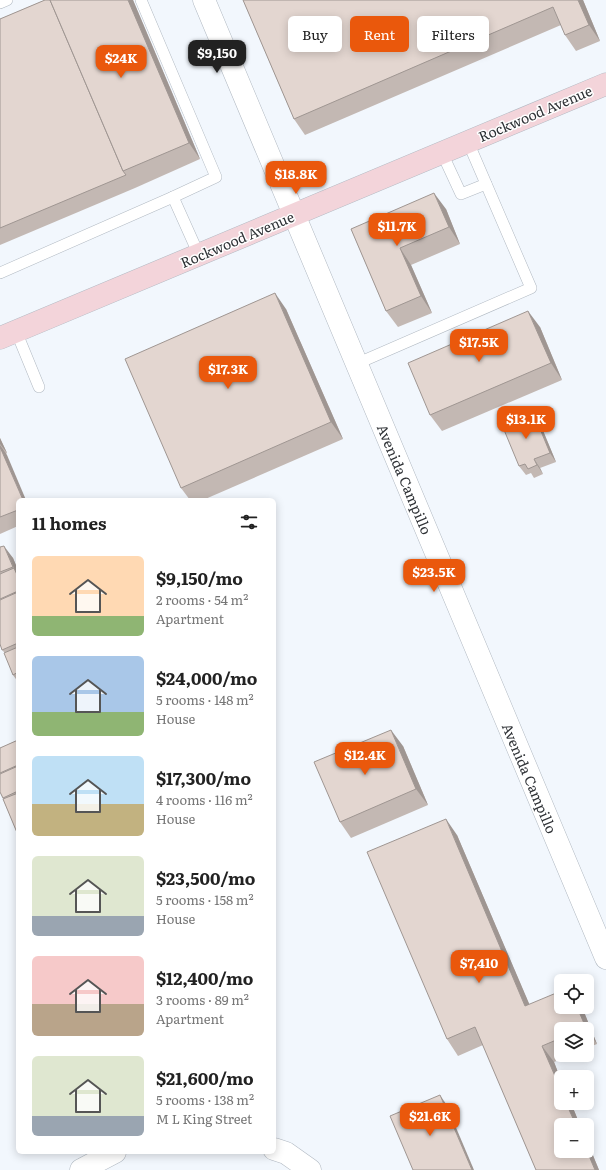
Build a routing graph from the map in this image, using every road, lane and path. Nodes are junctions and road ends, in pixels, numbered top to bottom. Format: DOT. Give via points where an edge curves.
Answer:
graph roads {
  1 [pos="8,0"];
  2 [pos="141,0"];
  3 [pos="204,0"];
  4 [pos="0,3"];
  5 [pos="606,84"];
  6 [pos="468,142"];
  7 [pos="442,153"];
  8 [pos="486,184"];
  9 [pos="173,197"];
  10 [pos="294,214"];
  11 [pos="199,255"];
  12 [pos="0,273"];
  13 [pos="8,335"];
  14 [pos="356,364"];
  15 [pos="39,387"];
  16 [pos="606,958"];
  17 [pos="276,1150"];
  18 [pos="111,1154"];
  19 [pos="81,1170"];
  20 [pos="310,1170"];
  1 -- 4 [label="lane"];
  2 -- 9 [label="lane" via="216,177"];
  3 -- 10 [label="street, Avenida Campillo"];
  5 -- 6 [label="street, Rockwood Avenue"];
  6 -- 7 [label="street, Rockwood Avenue"];
  6 -- 8 [label="lane"];
  7 -- 8 [label="lane" via="461,194"];
  7 -- 10 [label="street, Rockwood Avenue"];
  8 -- 14 [label="lane" via="531,288"];
  9 -- 11 [label="lane"];
  9 -- 12 [label="lane"];
  10 -- 11 [label="street, Rockwood Avenue"];
  10 -- 14 [label="street, Avenida Campillo"];
  11 -- 13 [label="street, Rockwood Avenue"];
  13 -- 15 [label="lane"];
  14 -- 16 [label="street, Avenida Campillo"];
  17 -- 20 [label="street" via="286,1153"];
  18 -- 19 [label="street"];
}
